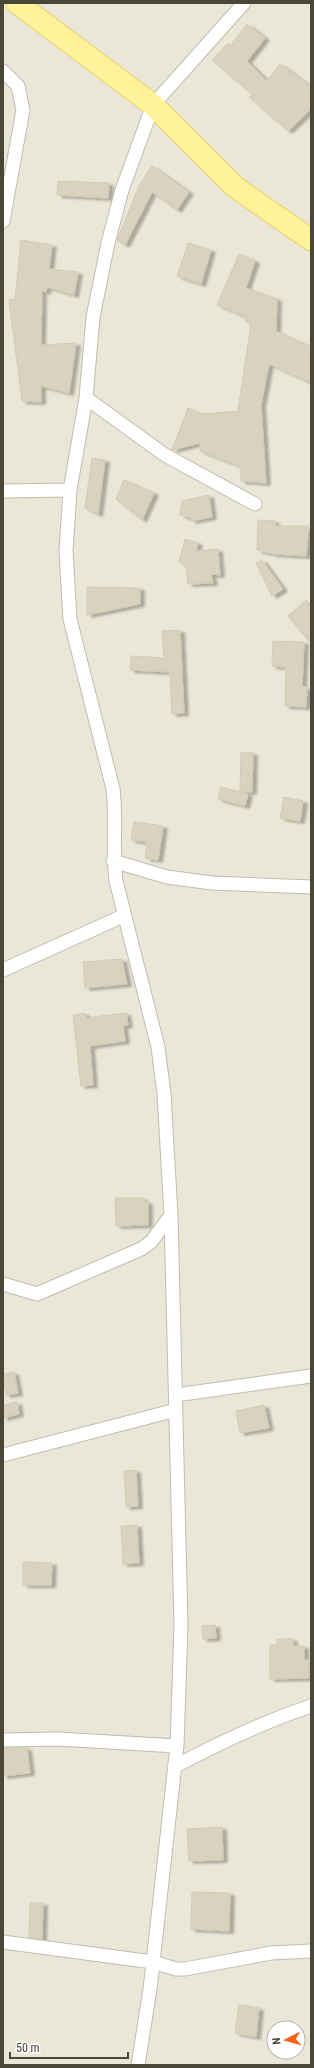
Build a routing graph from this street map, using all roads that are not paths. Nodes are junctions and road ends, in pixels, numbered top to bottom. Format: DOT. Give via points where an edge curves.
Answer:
graph roads {
  1 [pos="17,3"];
  2 [pos="244,3"];
  3 [pos="3,71"];
  4 [pos="153,105"];
  5 [pos="3,221"];
  6 [pos="311,240"];
  7 [pos="86,398"];
  8 [pos="70,490"];
  9 [pos="3,491"];
  10 [pos="255,504"];
  11 [pos="113,862"];
  12 [pos="311,887"];
  13 [pos="123,916"];
  14 [pos="3,970"];
  15 [pos="171,1215"];
  16 [pos="3,1284"];
  17 [pos="311,1376"];
  18 [pos="176,1395"];
  19 [pos="176,1410"];
  20 [pos="3,1455"];
  21 [pos="311,1706"];
  22 [pos="3,1740"];
  23 [pos="177,1746"];
  24 [pos="174,1767"];
  25 [pos="3,1942"];
  26 [pos="311,1951"];
  27 [pos="153,1962"];
  28 [pos="138,2065"];
  1 -- 4 [label="main road"];
  2 -- 4 [label="street"];
  3 -- 5 [label="street" via="18,86 23,110"];
  4 -- 6 [label="main road" via="235,187"];
  4 -- 7 [label="street" via="122,190 108,243 93,317"];
  7 -- 8 [label="street"];
  7 -- 10 [label="street" via="166,455"];
  8 -- 9 [label="street"];
  8 -- 11 [label="street" via="66,551 70,619 113,789"];
  11 -- 12 [label="street" via="167,877 204,882"];
  11 -- 13 [label="street"];
  13 -- 14 [label="street"];
  13 -- 15 [label="street" via="158,1047 164,1094"];
  15 -- 16 [label="street" via="151,1242 141,1249 37,1294"];
  15 -- 18 [label="street"];
  17 -- 18 [label="street"];
  18 -- 19 [label="street"];
  19 -- 20 [label="street"];
  19 -- 23 [label="street" via="181,1624"];
  21 -- 24 [label="street" via="236,1734"];
  22 -- 23 [label="street" via="58,1739"];
  23 -- 24 [label="street"];
  24 -- 27 [label="street"];
  25 -- 27 [label="street"];
  26 -- 27 [label="street" via="271,1954 185,1969"];
  27 -- 28 [label="street"];
}
